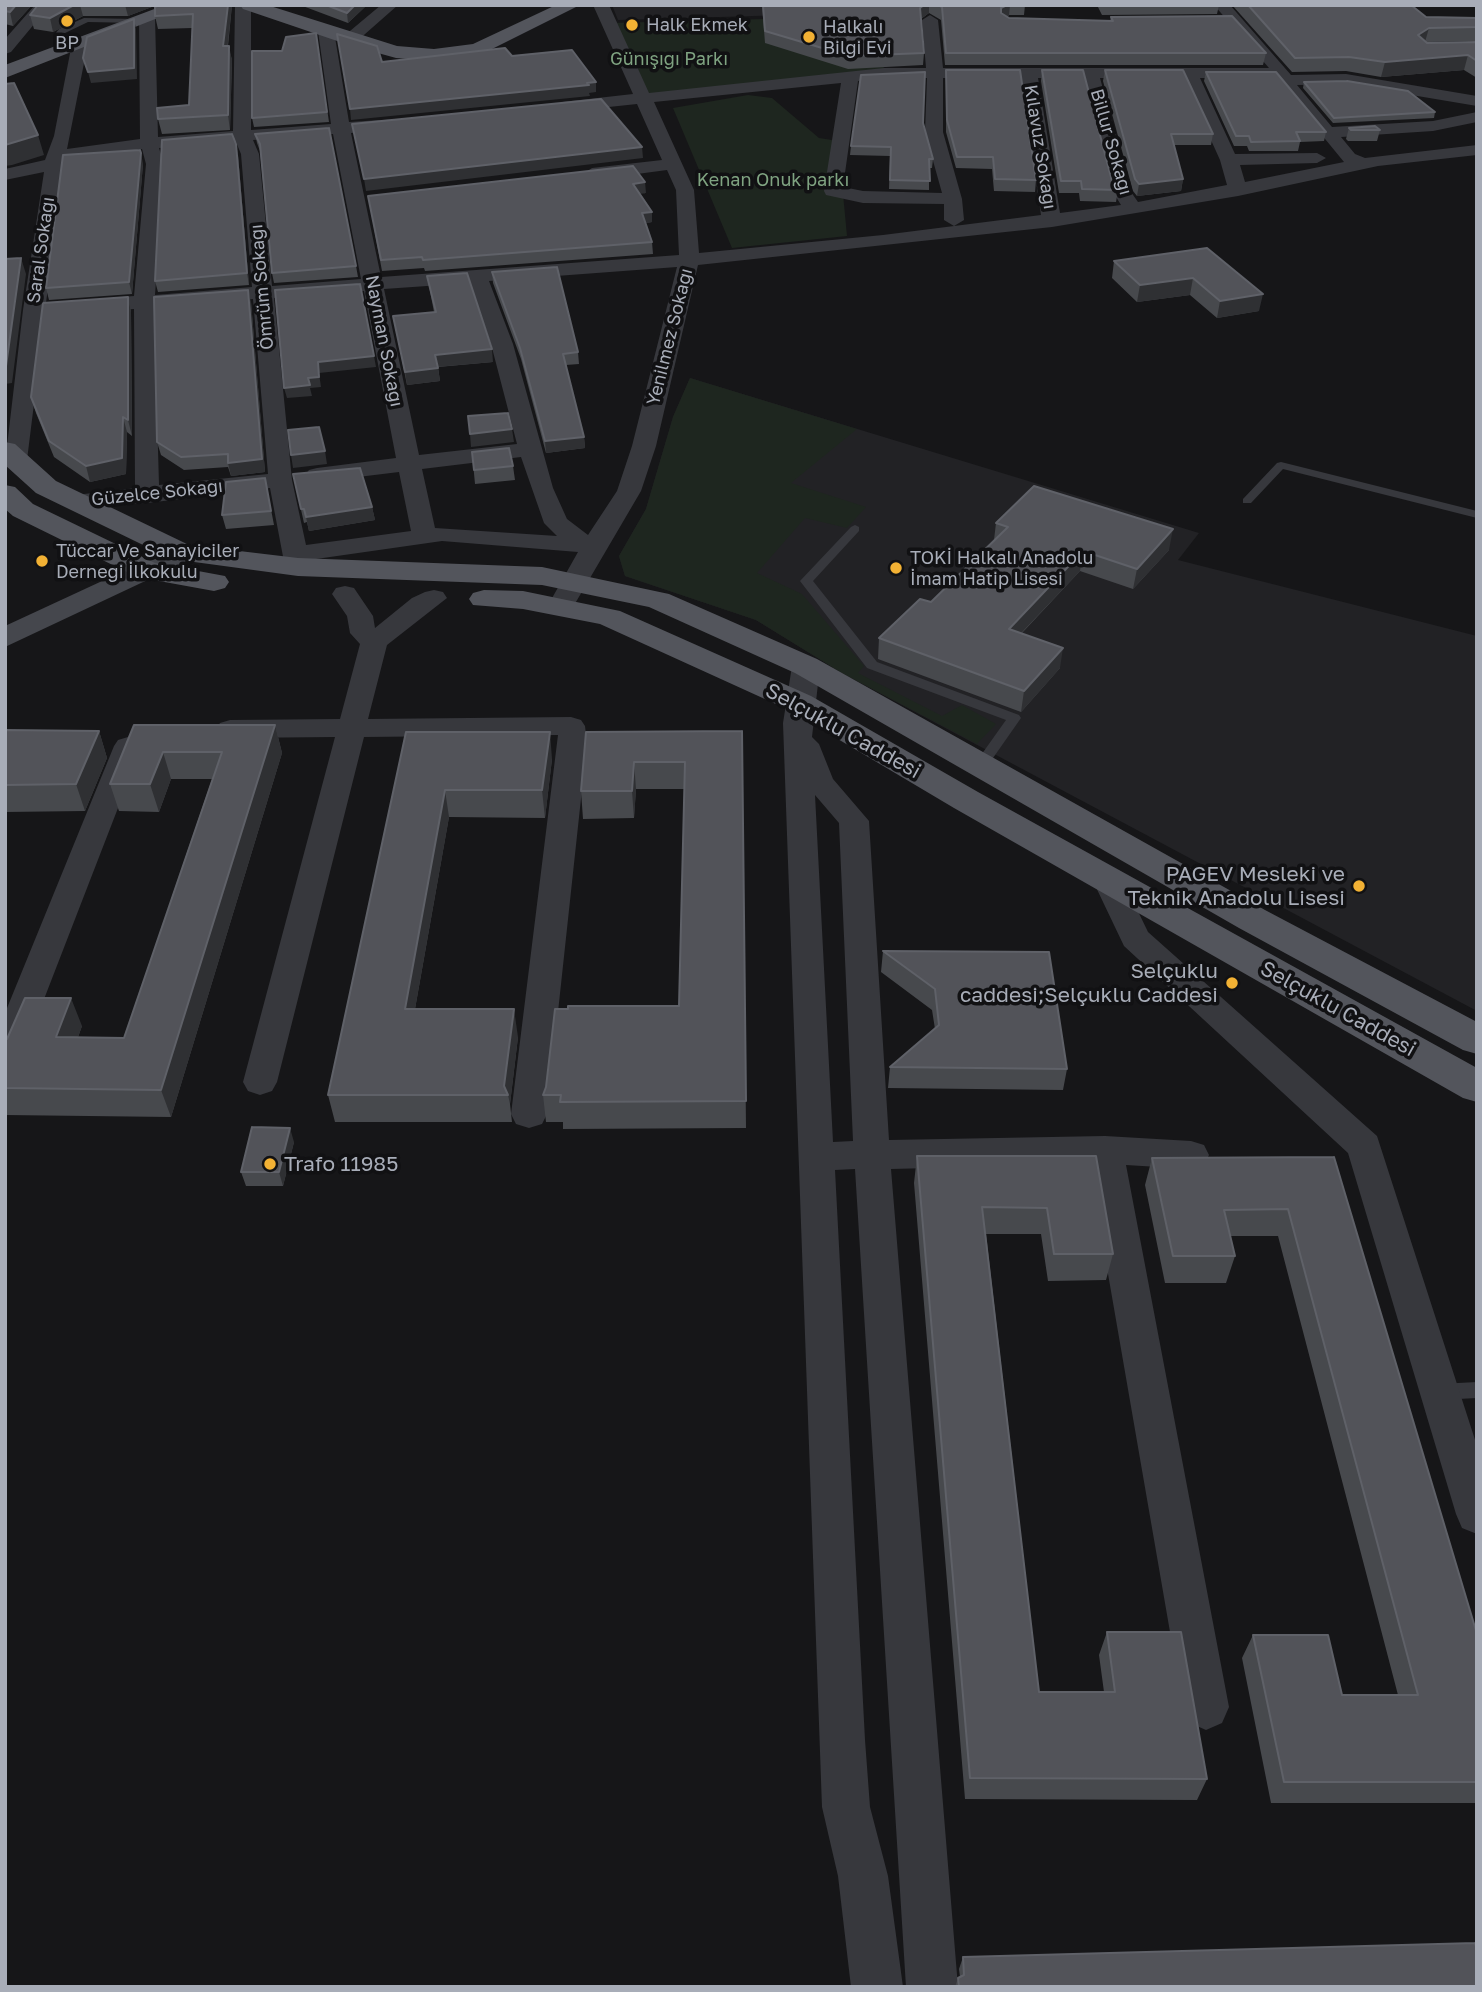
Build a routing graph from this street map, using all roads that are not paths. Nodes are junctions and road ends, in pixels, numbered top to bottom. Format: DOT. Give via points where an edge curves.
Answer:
graph roads {
  1 [pos="43,5"];
  2 [pos="182,5"];
  3 [pos="243,5"];
  4 [pos="248,5"];
  5 [pos="391,5"];
  6 [pos="571,5"];
  7 [pos="601,5"];
  8 [pos="1221,5"];
  9 [pos="142,19"];
  10 [pos="930,20"];
  11 [pos="1235,21"];
  12 [pos="1211,22"];
  13 [pos="326,31"];
  14 [pos="350,39"];
  15 [pos="72,46"];
  16 [pos="5,50"];
  17 [pos="5,72"];
  18 [pos="935,73"];
  19 [pos="1029,74"];
  20 [pos="1091,74"];
  21 [pos="1190,74"];
  22 [pos="850,77"];
  23 [pos="1283,77"];
  24 [pos="644,99"];
  25 [pos="1477,101"];
  26 [pos="547,109"];
  27 [pos="1477,117"];
  28 [pos="417,122"];
  29 [pos="1327,132"];
  30 [pos="339,142"];
  31 [pos="149,143"];
  32 [pos="246,144"];
  33 [pos="1477,150"];
  34 [pos="290,151"];
  35 [pos="54,160"];
  36 [pos="1229,160"];
  37 [pos="1356,161"];
  38 [pos="673,164"];
  39 [pos="5,176"];
  40 [pos="577,176"];
  41 [pos="1238,190"];
  42 [pos="863,197"];
  43 [pos="953,199"];
  44 [pos="1133,209"];
  45 [pos="1052,221"];
  46 [pos="954,233"];
  47 [pos="883,241"];
  48 [pos="689,260"];
  49 [pos="477,275"];
  50 [pos="372,284"];
  51 [pos="262,291"];
  52 [pos="144,302"];
  53 [pos="33,310"];
  54 [pos="530,449"];
  55 [pos="10,455"];
  56 [pos="408,462"];
  57 [pos="280,480"];
  58 [pos="5,493"];
  59 [pos="146,496"];
  60 [pos="76,501"];
  61 [pos="1247,502"];
  62 [pos="1477,515"];
  63 [pos="855,529"];
  64 [pos="424,536"];
  65 [pos="591,546"];
  66 [pos="183,553"];
  67 [pos="296,561"];
  68 [pos="147,571"];
  69 [pos="520,575"];
  70 [pos="627,593"];
  71 [pos="345,594"];
  72 [pos="566,595"];
  73 [pos="434,598"];
  74 [pos="5,638"];
  75 [pos="374,642"];
  76 [pos="801,697"];
  77 [pos="353,728"];
  78 [pos="157,730"];
  79 [pos="196,730"];
  80 [pos="981,765"];
  81 [pos="1109,881"];
  82 [pos="1477,1040"];
  83 [pos="5,1056"];
  84 [pos="260,1082"];
  85 [pos="1477,1087"];
  86 [pos="529,1114"];
  87 [pos="1105,1150"];
  88 [pos="872,1155"];
  89 [pos="1191,1155"];
  90 [pos="816,1156"];
  91 [pos="1477,1390"];
  92 [pos="1439,1392"];
  93 [pos="1477,1514"];
  94 [pos="1206,1707"];
  95 [pos="877,1987"];
  96 [pos="932,1987"];
  1 -- 16 [label="street"];
  2 -- 9 [label="main road"];
  3 -- 32 [label="street, Ömrüm Sokağı"];
  4 -- 13 [label="main road"];
  5 -- 14 [label="street"];
  6 -- 14 [label="main road" via="477,49 434,55 396,52"];
  7 -- 24 [label="street, Yenilmez Sokağı"];
  8 -- 11 [label="street"];
  9 -- 15 [label="main road"];
  9 -- 31 [label="street"];
  10 -- 18 [label="street"];
  11 -- 12 [label="street"];
  11 -- 23 [label="street"];
  13 -- 14 [label="main road"];
  13 -- 30 [label="street, Nayman Sokağı"];
  15 -- 17 [label="main road"];
  15 -- 35 [label="street, Saral Sokağı" via="63,136"];
  18 -- 19 [label="street"];
  18 -- 22 [label="street"];
  18 -- 43 [label="street" via="934,132"];
  19 -- 20 [label="street"];
  19 -- 45 [label="street, Kılavuz Sokağı"];
  20 -- 21 [label="street"];
  20 -- 44 [label="street, Billur Sokağı" via="1122,192"];
  21 -- 23 [label="street"];
  21 -- 36 [label="street"];
  22 -- 24 [label="street"];
  22 -- 42 [label="street" via="834,191"];
  23 -- 25 [label="street" via="1346,79"];
  23 -- 29 [label="street"];
  24 -- 26 [label="street"];
  24 -- 38 [label="street, Yenilmez Sokağı"];
  27 -- 29 [label="street" via="1433,126"];
  28 -- 30 [label="street"];
  29 -- 37 [label="street"];
  30 -- 32 [label="street"];
  30 -- 50 [label="street, Nayman Sokağı" via="363,201"];
  31 -- 32 [label="street"];
  31 -- 35 [label="street"];
  31 -- 52 [label="street" via="155,164"];
  32 -- 34 [label="street"];
  32 -- 51 [label="street, Ömrüm Sokağı"];
  33 -- 37 [label="street"];
  35 -- 39 [label="street"];
  35 -- 53 [label="street, Saral Sokağı"];
  36 -- 37 [label="street"];
  36 -- 41 [label="street"];
  37 -- 41 [label="street"];
  38 -- 40 [label="street"];
  38 -- 48 [label="street, Yenilmez Sokağı" via="685,190"];
  41 -- 44 [label="street"];
  42 -- 43 [label="street"];
  42 -- 47 [label="street"];
  43 -- 46 [label="street"];
  44 -- 45 [label="street"];
  45 -- 46 [label="street"];
  46 -- 47 [label="street"];
  47 -- 48 [label="street"];
  48 -- 49 [label="street"];
  48 -- 65 [label="street, Yenilmez Sokağı" via="629,491"];
  49 -- 50 [label="street"];
  49 -- 54 [label="street" via="502,344"];
  50 -- 51 [label="street"];
  50 -- 56 [label="street, Nayman Sokağı"];
  51 -- 52 [label="street"];
  51 -- 57 [label="street, Ömrüm Sokağı"];
  52 -- 53 [label="street"];
  52 -- 59 [label="street"];
  53 -- 55 [label="street, Saral Sokağı"];
  54 -- 56 [label="street, Güzelce Sokağı"];
  54 -- 65 [label="street" via="556,523"];
  55 -- 60 [label="main road, Selçuklu Caddesi" via="46,487"];
  56 -- 57 [label="street, Güzelce Sokağı"];
  56 -- 64 [label="street, Nayman Sokağı"];
  57 -- 59 [label="street, Güzelce Sokağı"];
  57 -- 67 [label="street, Ömrüm Sokağı"];
  58 -- 68 [label="main road, Selçuklu Caddesi" via="23,510"];
  59 -- 60 [label="street, Güzelce Sokağı"];
  60 -- 66 [label="main road, Selçuklu Caddesi"];
  61 -- 62 [label="lane" via="1281,465"];
  63 -- 80 [label="lane" via="806,581 872,665 1014,718"];
  64 -- 65 [label="street" via="477,535"];
  64 -- 67 [label="street"];
  65 -- 69 [label="street"];
  65 -- 70 [label="street" via="607,582"];
  65 -- 72 [label="street, Yenilmez Sokağı"];
  66 -- 67 [label="main road, Selçuklu Caddesi"];
  66 -- 68 [label="street"];
  67 -- 69 [label="main road, Selçuklu Caddesi"];
  68 -- 71 [label="main road, Selçuklu Caddesi" via="237,586"];
  68 -- 74 [label="street"];
  69 -- 72 [label="main road, Selçuklu Caddesi"];
  70 -- 72 [label="main road, Selçuklu Caddesi"];
  70 -- 76 [label="main road, Selçuklu Caddesi" via="658,600"];
  71 -- 73 [label="main road, Selçuklu Caddesi"];
  71 -- 75 [label="street" via="363,633"];
  72 -- 73 [label="main road, Selçuklu Caddesi" via="523,600"];
  72 -- 76 [label="main road, Selçuklu Caddesi"];
  73 -- 75 [label="street"];
  75 -- 77 [label="street"];
  76 -- 80 [label="main road, Selçuklu Caddesi"];
  76 -- 81 [label="main road, Selçuklu Caddesi"];
  76 -- 88 [label="street" via="820,782 854,821"];
  76 -- 90 [label="street"];
  77 -- 79 [label="street"];
  77 -- 84 [label="street"];
  77 -- 86 [label="street" via="571,726 573,743"];
  78 -- 83 [label="street" via="128,745"];
  80 -- 82 [label="main road, Selçuklu Caddesi"];
  81 -- 85 [label="main road, Selçuklu Caddesi"];
  81 -- 92 [label="street" via="1135,938 1364,1146"];
  87 -- 88 [label="street"];
  87 -- 89 [label="street"];
  87 -- 94 [label="street"];
  88 -- 90 [label="street"];
  88 -- 96 [label="street"];
  90 -- 95 [label="street" via="846,1807 863,1876"];
  91 -- 92 [label="lane"];
  92 -- 93 [label="street"];
}
